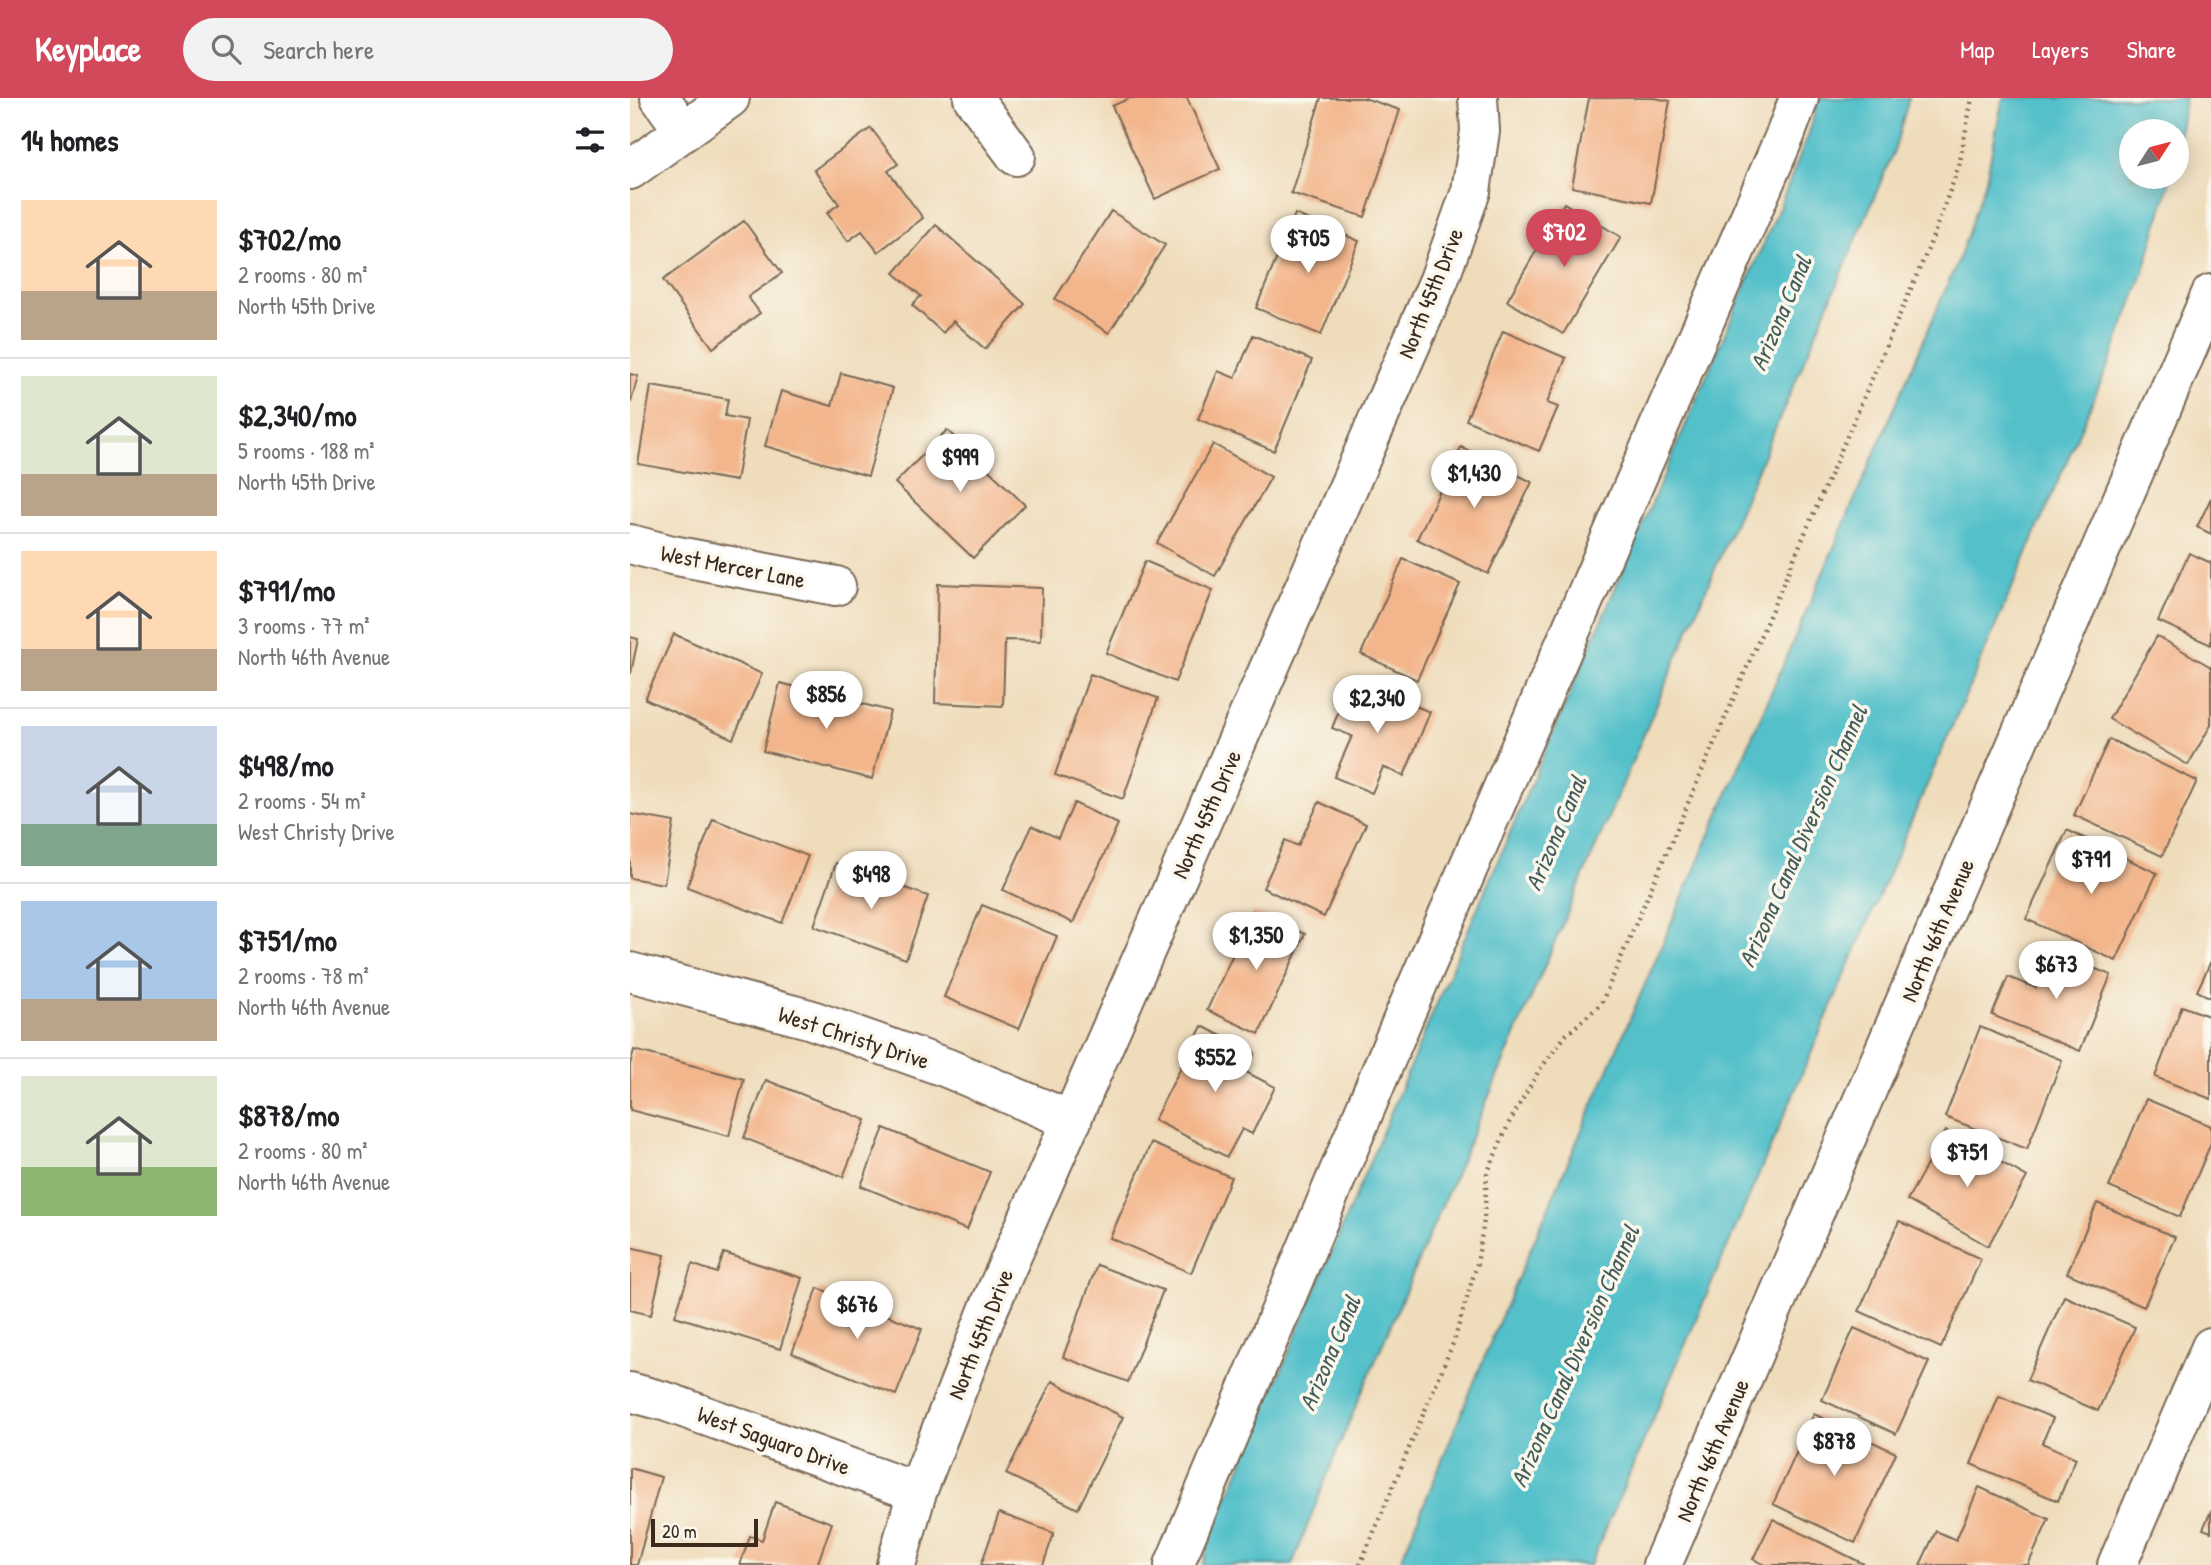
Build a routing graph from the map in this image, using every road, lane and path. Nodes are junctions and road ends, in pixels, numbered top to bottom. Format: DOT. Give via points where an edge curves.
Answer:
graph roads {
  1 [pos="660,98"];
  2 [pos="730,98"];
  3 [pos="973,98"];
  4 [pos="1478,98"];
  5 [pos="1799,98"];
  6 [pos="1972,98"];
  7 [pos="684,131"];
  8 [pos="1016,156"];
  9 [pos="630,170"];
  10 [pos="2211,294"];
  11 [pos="630,544"];
  12 [pos="836,586"];
  13 [pos="630,972"];
  14 [pos="1072,1121"];
  15 [pos="2211,1347"];
  16 [pos="630,1392"];
  17 [pos="917,1492"];
  18 [pos="896,1565"];
  19 [pos="1174,1565"];
  20 [pos="1360,1565"];
  21 [pos="1662,1565"];
  22 [pos="2117,1565"];
  1 -- 7 [label="street"];
  2 -- 7 [label="street"];
  3 -- 8 [label="street"];
  4 -- 14 [label="street, North 45th Drive" via="1480,131 1471,191 1439,280"];
  5 -- 19 [label="street"];
  6 -- 20 [label="path" via="1959,166 1929,247 1601,1004 1566,1035 1508,1123 1487,1174 1477,1264 1454,1341"];
  7 -- 9 [label="street"];
  10 -- 21 [label="street, North 46th Avenue"];
  11 -- 12 [label="street, West Mercer Lane"];
  13 -- 14 [label="street, West Christy Drive" via="809,1019 947,1068"];
  14 -- 17 [label="street, North 45th Drive" via="989,1308"];
  15 -- 22 [label="street"];
  16 -- 17 [label="street, West Saguaro Drive"];
  17 -- 18 [label="street, North 45th Drive"];
}
